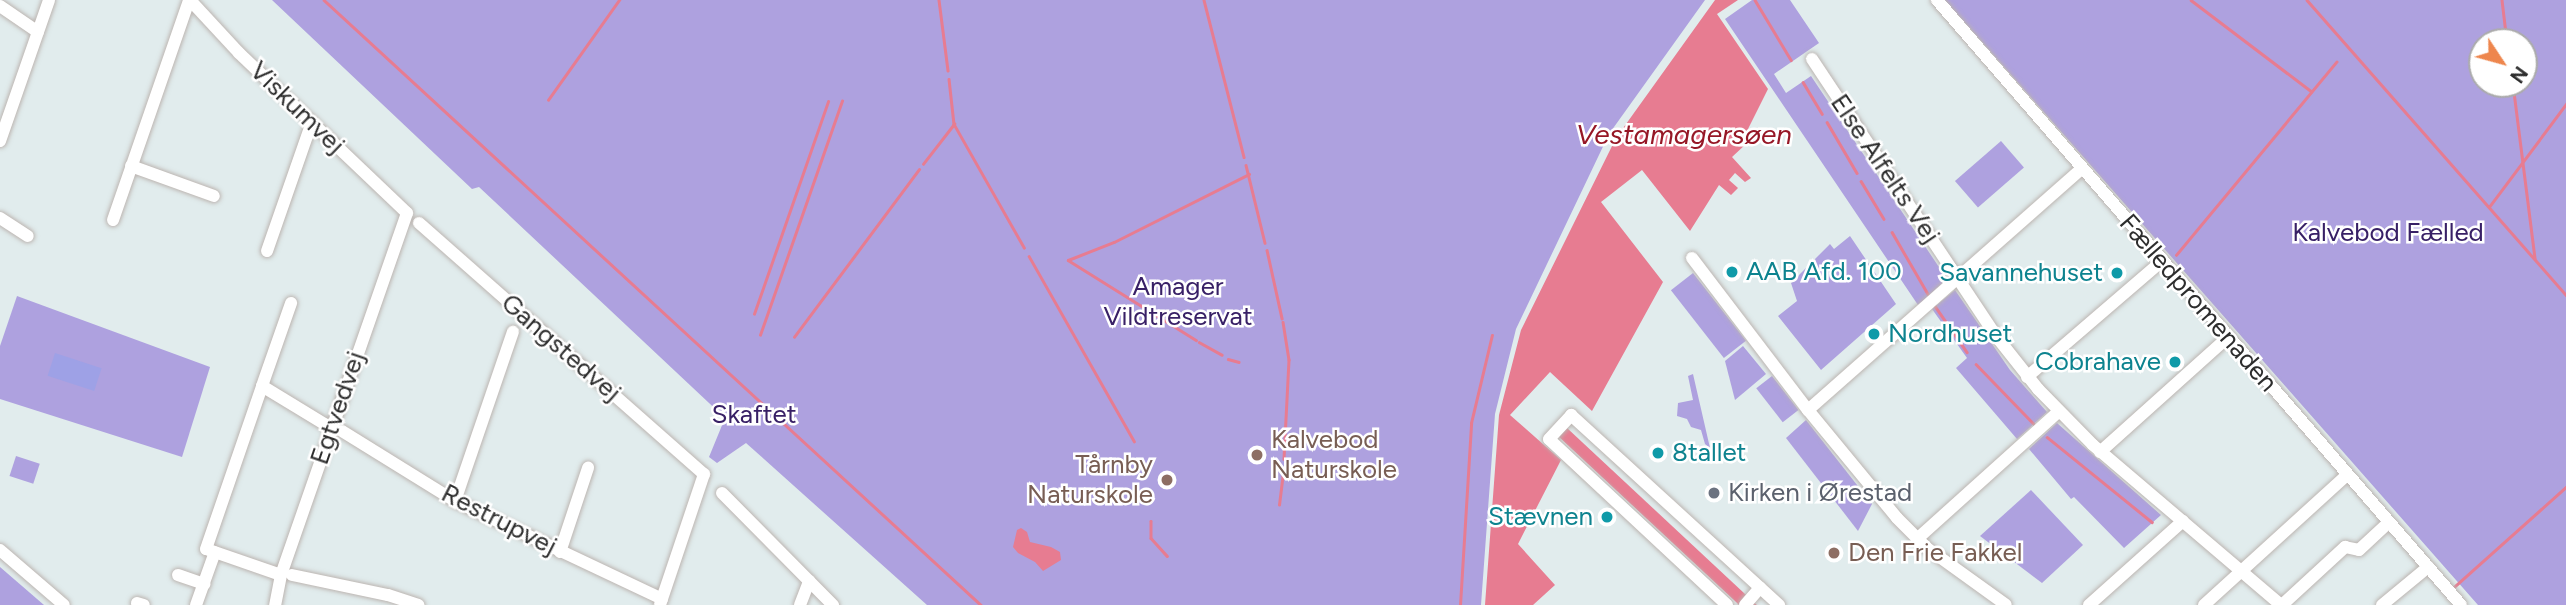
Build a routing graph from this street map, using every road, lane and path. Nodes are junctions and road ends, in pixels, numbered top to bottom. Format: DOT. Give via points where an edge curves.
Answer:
graph roads {
  1 [pos="49,0"];
  2 [pos="189,0"];
  3 [pos="1937,0"];
  4 [pos="0,6"];
  5 [pos="37,32"];
  6 [pos="1812,60"];
  7 [pos="312,122"];
  8 [pos="0,141"];
  9 [pos="131,166"];
  10 [pos="2081,169"];
  11 [pos="214,196"];
  12 [pos="407,213"];
  13 [pos="0,218"];
  14 [pos="113,220"];
  15 [pos="419,223"];
  16 [pos="28,236"];
  17 [pos="267,251"];
  18 [pos="1692,258"];
  19 [pos="2162,261"];
  20 [pos="1958,278"];
  21 [pos="291,303"];
  22 [pos="513,332"];
  23 [pos="2228,337"];
  24 [pos="2028,377"];
  25 [pos="262,386"];
  26 [pos="1808,410"];
  27 [pos="2059,411"];
  28 [pos="336,430"];
  29 [pos="2100,452"];
  30 [pos="588,468"];
  31 [pos="2347,475"];
  32 [pos="722,493"];
  33 [pos="454,501"];
  34 [pos="2183,522"];
  35 [pos="2389,522"];
  36 [pos="1917,539"];
  37 [pos="0,550"];
  38 [pos="215,552"];
  39 [pos="560,552"];
  40 [pos="2428,566"];
  41 [pos="2241,572"];
  42 [pos="178,575"];
  43 [pos="287,575"];
  44 [pos="809,581"];
  45 [pos="204,584"];
  46 [pos="1757,591"];
  47 [pos="661,602"];
  48 [pos="64,605"];
  49 [pos="197,605"];
  50 [pos="275,605"];
  51 [pos="418,605"];
  52 [pos="800,605"];
  53 [pos="833,605"];
  54 [pos="1727,605"];
  55 [pos="1745,605"];
  56 [pos="1779,605"];
  57 [pos="2006,605"];
  58 [pos="2089,605"];
  59 [pos="2204,605"];
  60 [pos="2281,605"];
  61 [pos="2382,605"];
  62 [pos="2461,605"];
  1 -- 5 [label="street"];
  2 -- 7 [label="street, Viskumvej"];
  2 -- 9 [label="street"];
  3 -- 10 [label="street, Fælledpromenaden"];
  4 -- 5 [label="street"];
  5 -- 8 [label="street"];
  6 -- 20 [label="street, Else Alfelts Vej"];
  7 -- 12 [label="street, Viskumvej"];
  7 -- 17 [label="street"];
  9 -- 11 [label="street"];
  9 -- 14 [label="street"];
  10 -- 19 [label="street, Fælledpromenaden"];
  10 -- 20 [label="street"];
  12 -- 28 [label="street, Egtvedvej"];
  13 -- 16 [label="street"];
  15 -- 47 [label="street, Gangstedvej" via="704,474"];
  18 -- 26 [label="street"];
  19 -- 23 [label="street, Fælledpromenaden"];
  19 -- 24 [label="street"];
  20 -- 24 [label="street, Else Alfelts Vej"];
  20 -- 26 [label="street"];
  21 -- 25 [label="street"];
  22 -- 33 [label="street"];
  23 -- 29 [label="street"];
  23 -- 31 [label="street, Fælledpromenaden"];
  24 -- 27 [label="street, Else Alfelts Vej"];
  25 -- 28 [label="street, Restrupvej"];
  25 -- 38 [label="street" via="206,549"];
  26 -- 36 [label="street"];
  27 -- 29 [label="street, Else Alfelts Vej"];
  27 -- 36 [label="street"];
  28 -- 33 [label="street, Restrupvej"];
  28 -- 43 [label="street, Egtvedvej"];
  29 -- 34 [label="street, Else Alfelts Vej"];
  30 -- 39 [label="street"];
  31 -- 35 [label="street, Fælledpromenaden"];
  31 -- 41 [label="street"];
  32 -- 44 [label="street"];
  33 -- 39 [label="street, Restrupvej"];
  34 -- 41 [label="street, Else Alfelts Vej"];
  34 -- 58 [label="street"];
  35 -- 40 [label="street, Fælledpromenaden"];
  35 -- 60 [label="street, Else Alfelts Vej" via="2359,550 2345,547"];
  36 -- 57 [label="street"];
  37 -- 48 [label="street"];
  38 -- 43 [label="street"];
  38 -- 45 [label="street"];
  39 -- 47 [label="street, Restrupvej"];
  40 -- 61 [label="street"];
  40 -- 62 [label="street, Fælledpromenaden"];
  41 -- 59 [label="street"];
  41 -- 60 [label="street, Else Alfelts Vej"];
  42 -- 45 [label="street"];
  43 -- 50 [label="street, Egtvedvej"];
  43 -- 51 [label="street"];
  44 -- 52 [label="street"];
  44 -- 53 [label="street"];
  45 -- 49 [label="street"];
  46 -- 54 [label="street" via="1571,415 1549,439"];
  46 -- 55 [label="street"];
  46 -- 56 [label="street"];
}
